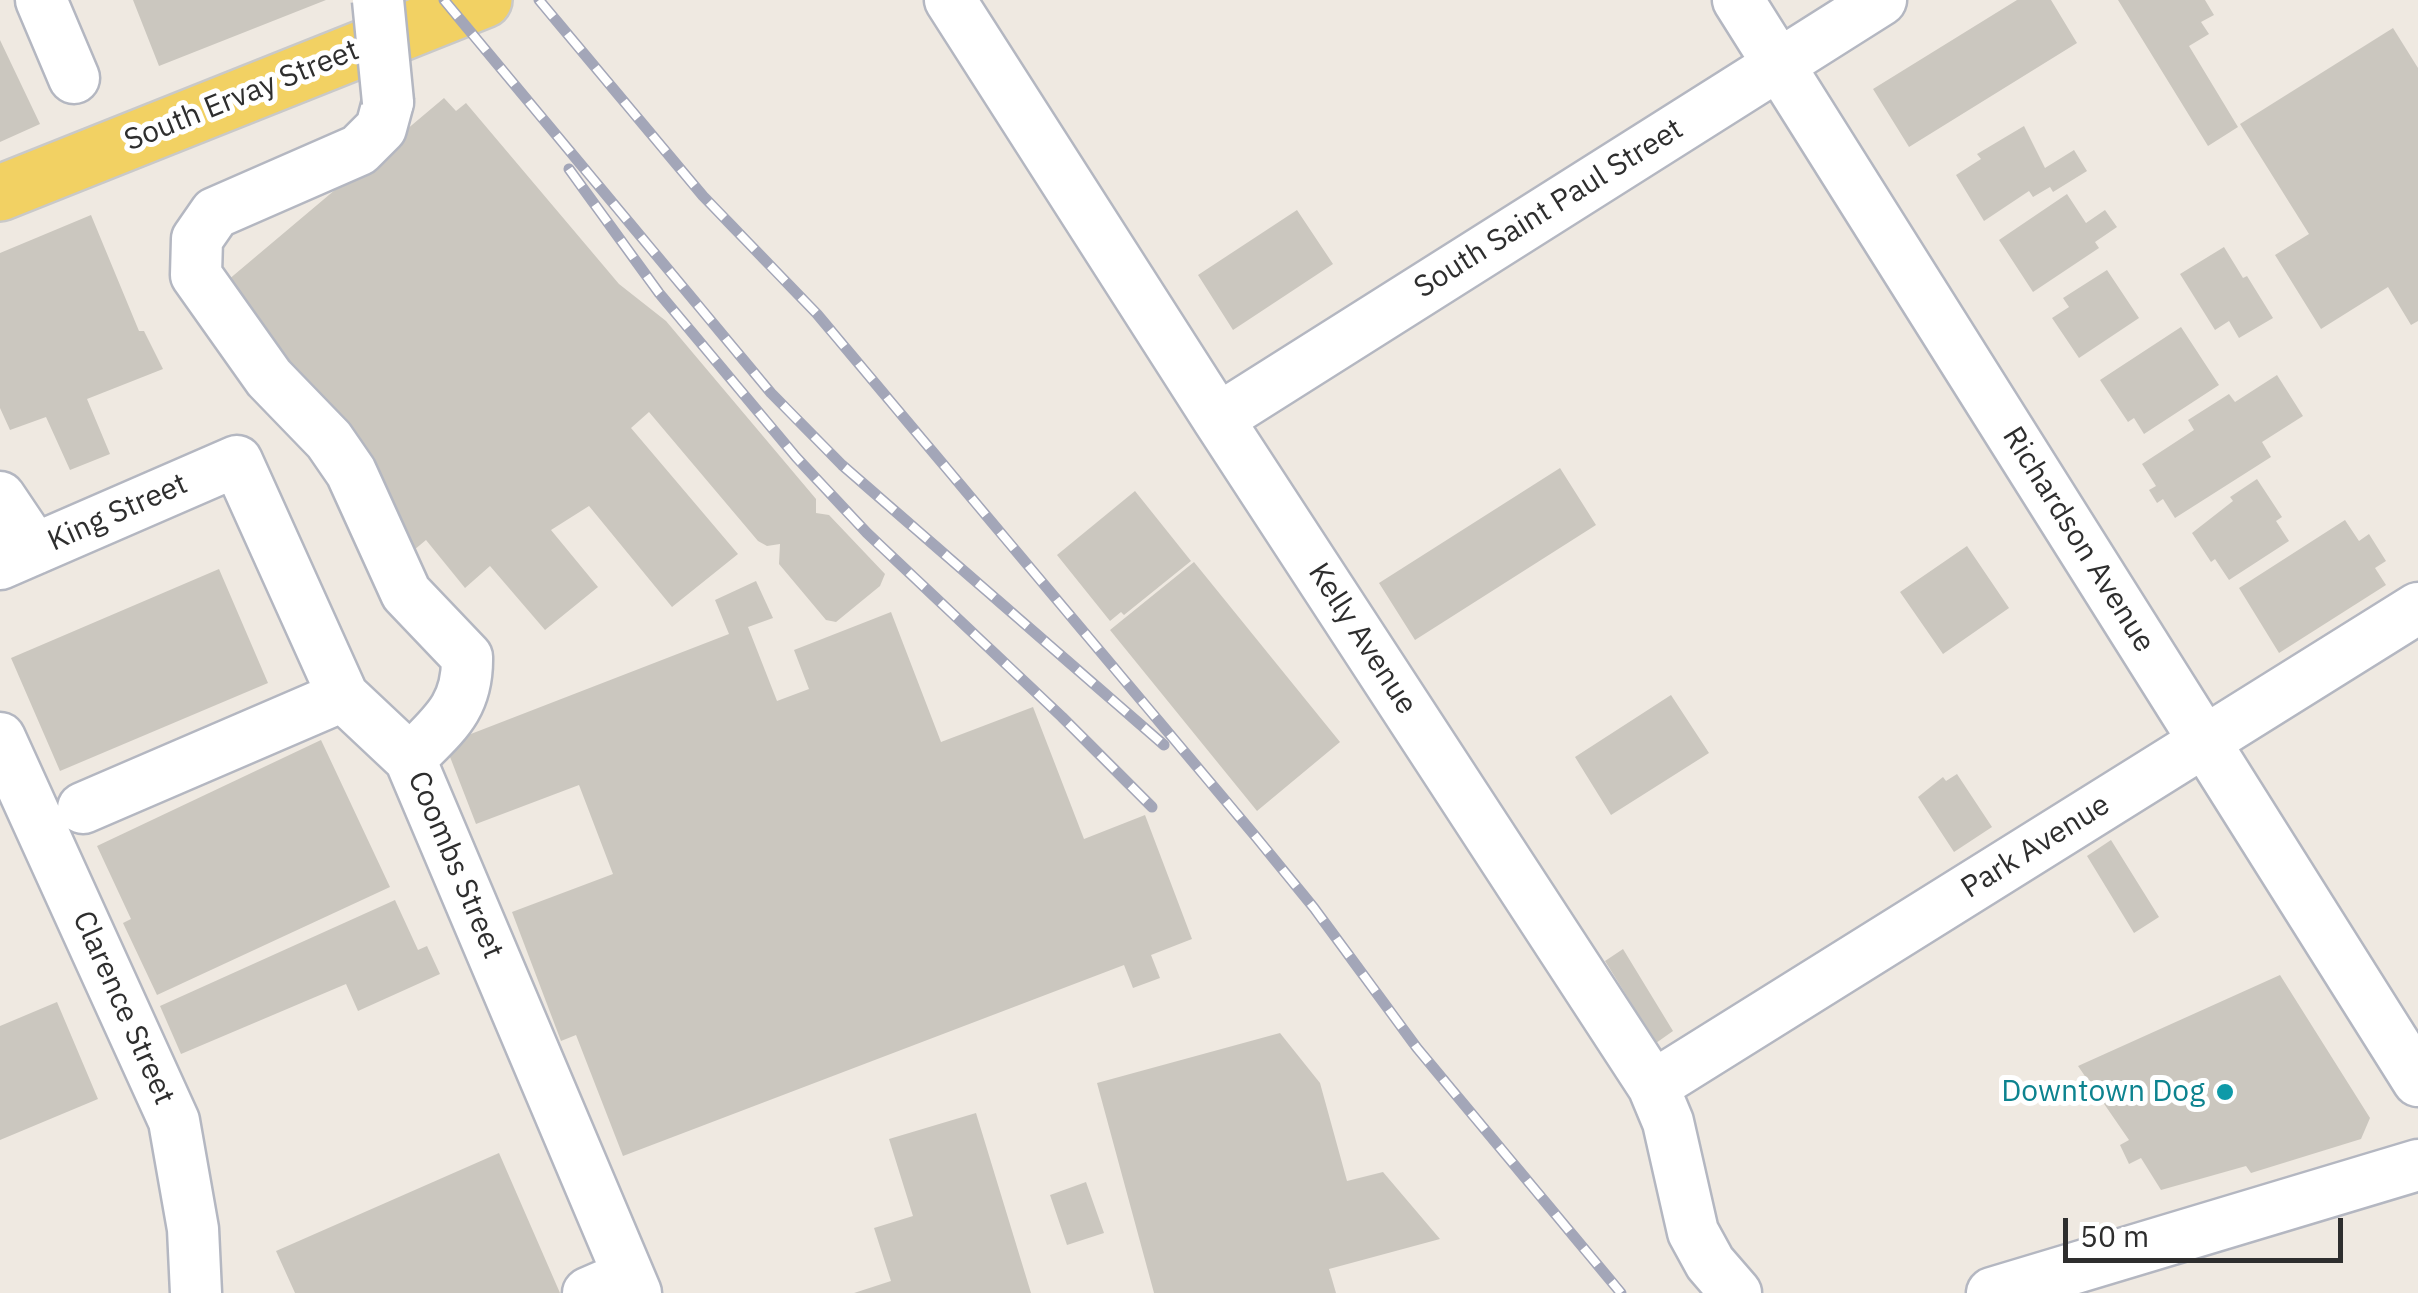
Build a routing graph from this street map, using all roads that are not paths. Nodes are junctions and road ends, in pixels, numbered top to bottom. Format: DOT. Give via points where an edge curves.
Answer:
graph roads {
  1 [pos="40,0"];
  2 [pos="378,0"];
  3 [pos="484,0"];
  4 [pos="950,0"];
  5 [pos="1738,0"];
  6 [pos="1881,0"];
  7 [pos="1778,64"];
  8 [pos="74,78"];
  9 [pos="0,193"];
  10 [pos="1218,419"];
  11 [pos="236,461"];
  12 [pos="0,498"];
  13 [pos="18,557"];
  14 [pos="2418,608"];
  15 [pos="343,696"];
  16 [pos="0,738"];
  17 [pos="2204,742"];
  18 [pos="410,759"];
  19 [pos="83,808"];
  20 [pos="2418,1081"];
  21 [pos="1653,1086"];
  22 [pos="2418,1165"];
  23 [pos="616,1284"];
  24 [pos="196,1293"];
  25 [pos="1736,1293"];
  26 [pos="1992,1293"];
  1 -- 8 [label="street"];
  2 -- 18 [label="street, bridge" via="388,102 381,128 359,150 215,213 197,239 196,275 269,378 351,472 406,593 467,658 468,686 449,720"];
  3 -- 9 [label="main road, South Ervay Street"];
  4 -- 10 [label="street, Kelly Avenue"];
  5 -- 7 [label="street, Richardson Avenue"];
  6 -- 7 [label="street, South Saint Paul Street"];
  7 -- 10 [label="street, South Saint Paul Street"];
  7 -- 17 [label="street, Richardson Avenue"];
  10 -- 21 [label="street, Kelly Avenue"];
  11 -- 13 [label="street, King Street"];
  11 -- 15 [label="street, Coombs Street"];
  12 -- 13 [label="street"];
  14 -- 17 [label="street, Park Avenue"];
  15 -- 18 [label="street, Coombs Street"];
  15 -- 19 [label="street"];
  16 -- 24 [label="street, Clarence Street" via="174,1121 193,1229"];
  17 -- 20 [label="street, Richardson Avenue"];
  17 -- 21 [label="street, Park Avenue"];
  18 -- 23 [label="street, Coombs Street"];
  21 -- 25 [label="street, Kelly Avenue" via="1694,1232"];
  22 -- 26 [label="street"];
}
